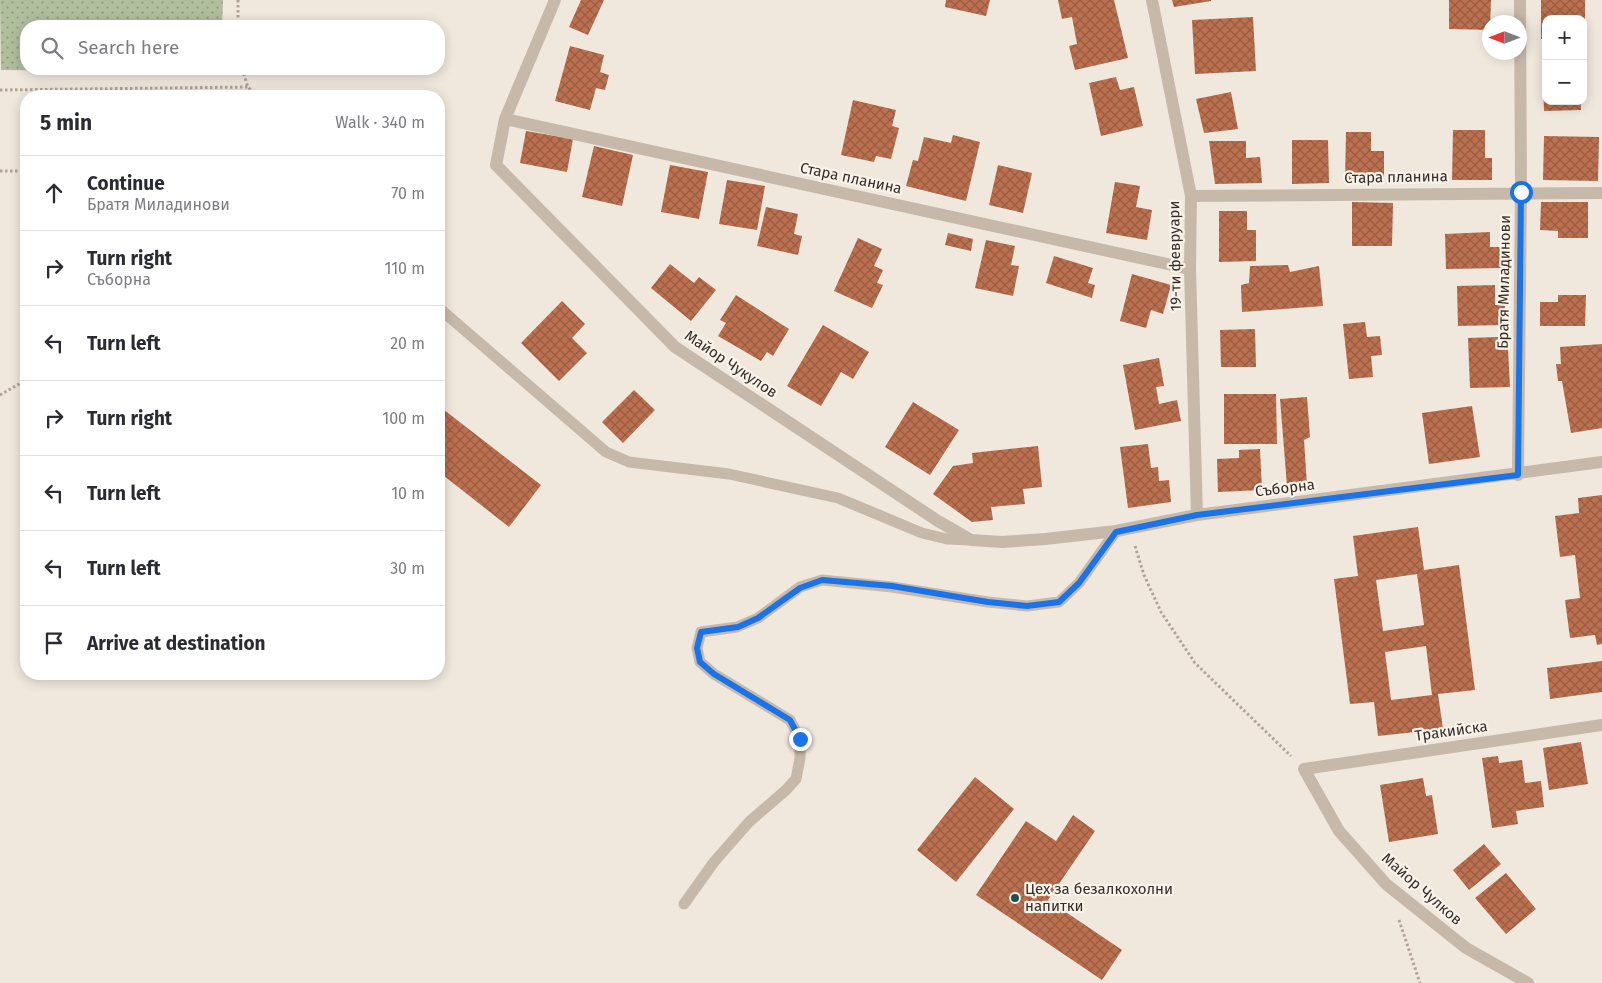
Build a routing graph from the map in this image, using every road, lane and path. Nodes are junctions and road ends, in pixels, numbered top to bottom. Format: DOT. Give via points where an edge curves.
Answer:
graph roads {
  1 [pos="238,0"];
  2 [pos="555,0"];
  3 [pos="1152,0"];
  4 [pos="1520,0"];
  5 [pos="238,20"];
  6 [pos="244,75"];
  7 [pos="248,87"];
  8 [pos="0,90"];
  9 [pos="251,90"];
  10 [pos="505,119"];
  11 [pos="0,171"];
  12 [pos="20,171"];
  13 [pos="1521,192"];
  14 [pos="1602,193"];
  15 [pos="1191,196"];
  16 [pos="1190,269"];
  17 [pos="445,313"];
  18 [pos="20,383"];
  19 [pos="0,395"];
  20 [pos="1602,462"];
  21 [pos="1518,475"];
  22 [pos="1197,515"];
  23 [pos="1130,529"];
  24 [pos="1116,532"];
  25 [pos="971,540"];
  26 [pos="1602,725"];
  27 [pos="1304,769"];
  28 [pos="1386,884"];
  29 [pos="684,904"];
  30 [pos="1420,983"];
  31 [pos="1528,983"];
  1 -- 5 [label="path"];
  2 -- 10 [label="street"];
  3 -- 15 [label="street, 19-ти февруари"];
  4 -- 13 [label="street, Братя Миладинови"];
  6 -- 7 [label="path"];
  7 -- 8 [label="path"];
  7 -- 9 [label="path"];
  10 -- 16 [label="street, Стара планина"];
  10 -- 25 [label="street, Майор Чукулов" via="496,165 675,347"];
  11 -- 12 [label="path"];
  13 -- 14 [label="street, Стара планина"];
  13 -- 15 [label="street, Стара планина"];
  13 -- 21 [label="street, Братя Миладинови"];
  15 -- 16 [label="street, 19-ти февруари"];
  16 -- 22 [label="street, 19-ти февруари"];
  17 -- 25 [label="lane" via="606,452 629,462 773,483 838,498 922,533"];
  18 -- 19 [label="path"];
  20 -- 21 [label="street, Съборна"];
  21 -- 22 [label="street, Съборна"];
  22 -- 23 [label="street, Съборна"];
  23 -- 24 [label="street, Съборна"];
  23 -- 27 [label="path" via="1160,612 1195,664"];
  24 -- 25 [label="street, Съборна" via="1002,542"];
  24 -- 29 [label="lane" via="1079,583 1059,602 1027,606 892,586 822,580 800,588 758,618 738,627 701,632 697,648 700,662 714,674 790,720 800,739 800,758 796,779 749,822 714,862"];
  26 -- 27 [label="street, Тракийска"];
  27 -- 28 [label="street, Майор Чулков" via="1339,831"];
  28 -- 30 [label="path"];
  28 -- 31 [label="street, Майор Чулков" via="1466,948"];
}
